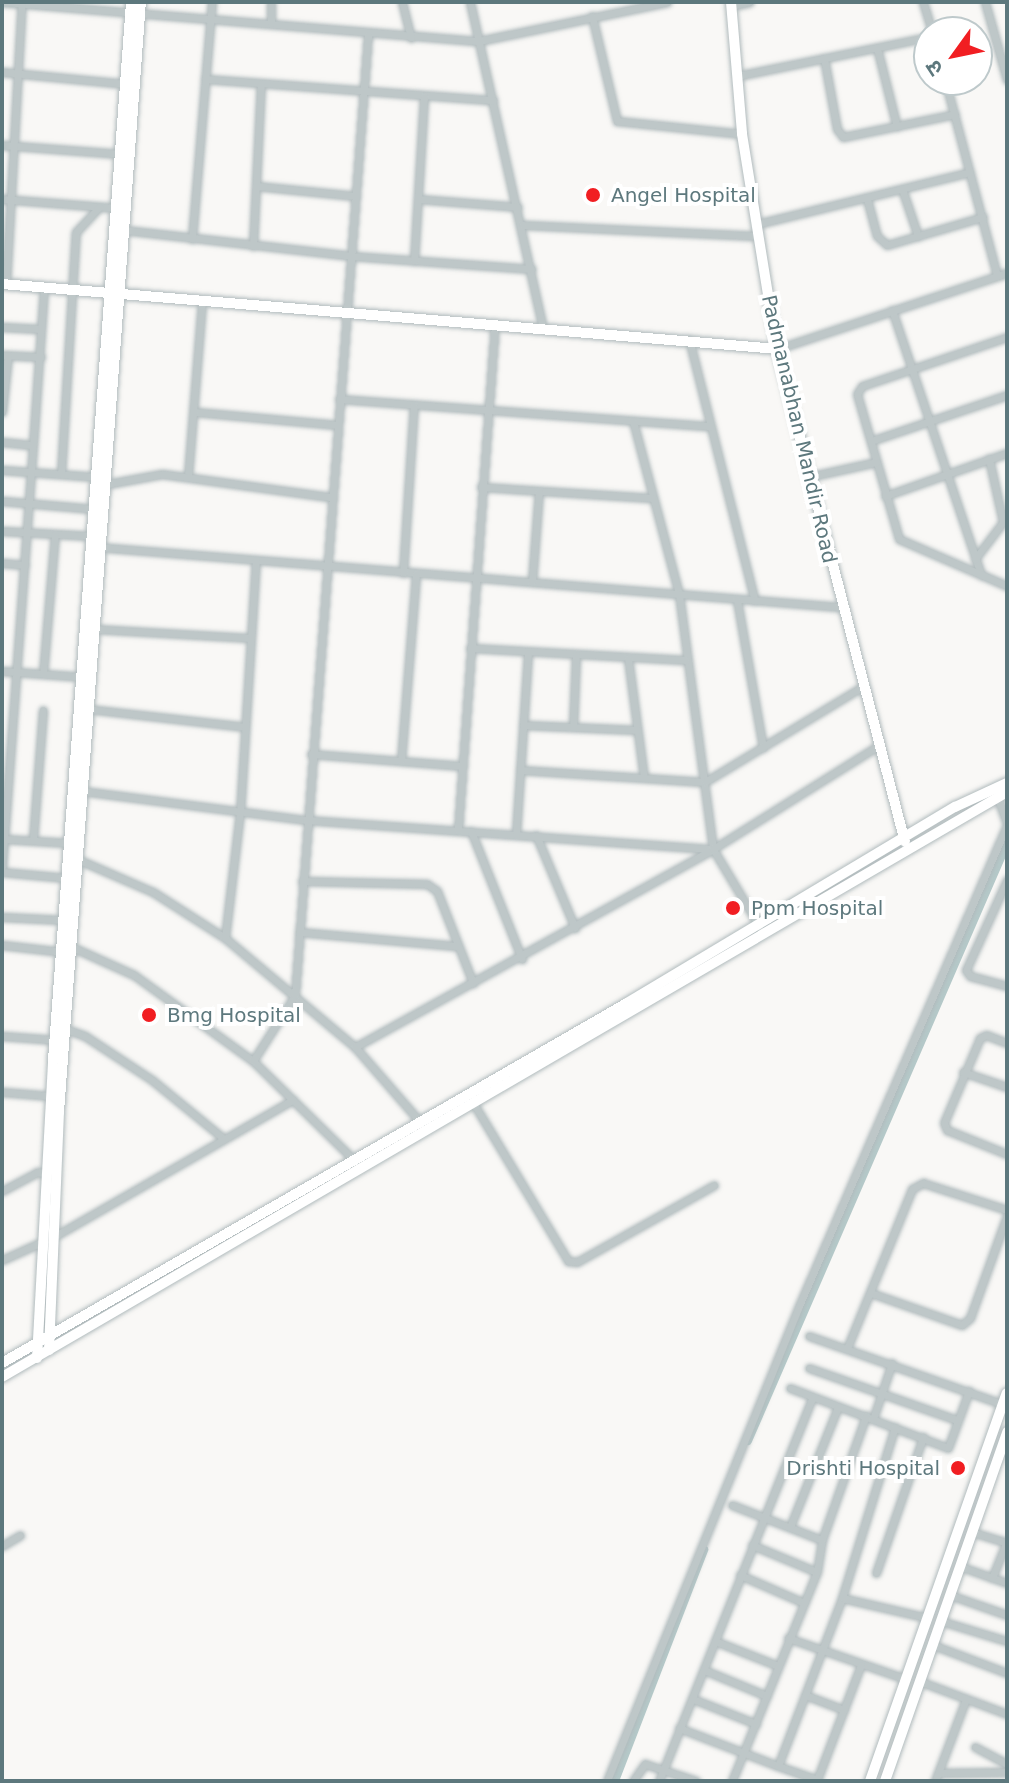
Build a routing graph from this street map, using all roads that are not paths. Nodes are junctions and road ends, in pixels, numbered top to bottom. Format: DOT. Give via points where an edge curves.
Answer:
graph roads {
  1 [pos="2,2"];
  2 [pos="212,2"];
  3 [pos="271,2"];
  4 [pos="402,2"];
  5 [pos="470,2"];
  6 [pos="667,2"];
  7 [pos="750,2"];
  8 [pos="985,2"];
  9 [pos="22,3"];
  10 [pos="731,4"];
  11 [pos="136,7"];
  12 [pos="592,16"];
  13 [pos="210,20"];
  14 [pos="271,23"];
  15 [pos="368,35"];
  16 [pos="411,38"];
  17 [pos="913,38"];
  18 [pos="479,41"];
  19 [pos="877,48"];
  20 [pos="1004,54"];
  21 [pos="824,58"];
  22 [pos="2,72"];
  23 [pos="17,74"];
  24 [pos="737,76"];
  25 [pos="205,79"];
  26 [pos="1007,80"];
  27 [pos="126,84"];
  28 [pos="261,84"];
  29 [pos="363,92"];
  30 [pos="424,96"];
  31 [pos="950,96"];
  32 [pos="493,100"];
  33 [pos="955,114"];
  34 [pos="897,127"];
  35 [pos="742,134"];
  36 [pos="6,146"];
  37 [pos="121,154"];
  38 [pos="970,172"];
  39 [pos="256,186"];
  40 [pos="902,189"];
  41 [pos="355,196"];
  42 [pos="418,199"];
  43 [pos="867,199"];
  44 [pos="4,200"];
  45 [pos="99,207"];
  46 [pos="518,207"];
  47 [pos="117,208"];
  48 [pos="983,217"];
  49 [pos="522,225"];
  50 [pos="124,230"];
  51 [pos="758,230"];
  52 [pos="918,236"];
  53 [pos="192,239"];
  54 [pos="253,246"];
  55 [pos="351,256"];
  56 [pos="414,261"];
  57 [pos="532,269"];
  58 [pos="1007,273"];
  59 [pos="997,276"];
  60 [pos="4,284"];
  61 [pos="44,288"];
  62 [pos="75,289"];
  63 [pos="115,293"];
  64 [pos="202,301"];
  65 [pos="349,310"];
  66 [pos="892,310"];
  67 [pos="495,324"];
  68 [pos="2,327"];
  69 [pos="543,328"];
  70 [pos="40,329"];
  71 [pos="1007,337"];
  72 [pos="689,338"];
  73 [pos="777,349"];
  74 [pos="5,356"];
  75 [pos="41,357"];
  76 [pos="913,369"];
  77 [pos="1007,395"];
  78 [pos="339,399"];
  79 [pos="414,405"];
  80 [pos="487,411"];
  81 [pos="2,412"];
  82 [pos="195,412"];
  83 [pos="929,420"];
  84 [pos="633,421"];
  85 [pos="337,425"];
  86 [pos="710,426"];
  87 [pos="871,441"];
  88 [pos="2,442"];
  89 [pos="33,445"];
  90 [pos="1007,453"];
  91 [pos="989,459"];
  92 [pos="876,462"];
  93 [pos="2,470"];
  94 [pos="31,472"];
  95 [pos="947,472"];
  96 [pos="61,474"];
  97 [pos="188,476"];
  98 [pos="808,477"];
  99 [pos="99,482"];
  100 [pos="481,487"];
  101 [pos="539,491"];
  102 [pos="885,496"];
  103 [pos="331,497"];
  104 [pos="652,498"];
  105 [pos="2,501"];
  106 [pos="30,503"];
  107 [pos="94,509"];
  108 [pos="2,531"];
  109 [pos="27,534"];
  110 [pos="55,535"];
  111 [pos="95,543"];
  112 [pos="975,559"];
  113 [pos="256,561"];
  114 [pos="2,563"];
  115 [pos="25,565"];
  116 [pos="330,566"];
  117 [pos="403,573"];
  118 [pos="416,574"];
  119 [pos="981,575"];
  120 [pos="475,579"];
  121 [pos="532,582"];
  122 [pos="1007,586"];
  123 [pos="679,594"];
  124 [pos="737,600"];
  125 [pos="755,601"];
  126 [pos="840,607"];
  127 [pos="94,629"];
  128 [pos="249,638"];
  129 [pos="470,648"];
  130 [pos="528,653"];
  131 [pos="576,655"];
  132 [pos="628,658"];
  133 [pos="686,660"];
  134 [pos="2,671"];
  135 [pos="16,673"];
  136 [pos="43,674"];
  137 [pos="86,677"];
  138 [pos="862,687"];
  139 [pos="88,709"];
  140 [pos="43,710"];
  141 [pos="523,725"];
  142 [pos="245,727"];
  143 [pos="573,727"];
  144 [pos="637,730"];
  145 [pos="878,746"];
  146 [pos="763,748"];
  147 [pos="311,754"];
  148 [pos="401,761"];
  149 [pos="463,766"];
  150 [pos="520,770"];
  151 [pos="644,778"];
  152 [pos="705,782"];
  153 [pos="1007,783"];
  154 [pos="82,791"];
  155 [pos="1002,794"];
  156 [pos="4,807"];
  157 [pos="240,813"];
  158 [pos="306,820"];
  159 [pos="1007,824"];
  160 [pos="458,830"];
  161 [pos="471,831"];
  162 [pos="516,834"];
  163 [pos="536,835"];
  164 [pos="3,837"];
  165 [pos="33,840"];
  166 [pos="906,842"];
  167 [pos="69,843"];
  168 [pos="713,849"];
  169 [pos="2,869"];
  170 [pos="72,869"];
  171 [pos="1007,880"];
  172 [pos="302,881"];
  173 [pos="2,917"];
  174 [pos="64,920"];
  175 [pos="575,928"];
  176 [pos="761,930"];
  177 [pos="299,932"];
  178 [pos="225,938"];
  179 [pos="2,945"];
  180 [pos="456,946"];
  181 [pos="67,949"];
  182 [pos="522,959"];
  183 [pos="1007,972"];
  184 [pos="473,983"];
  185 [pos="1004,985"];
  186 [pos="295,995"];
  187 [pos="2,1036"];
  188 [pos="62,1036"];
  189 [pos="1007,1043"];
  190 [pos="355,1047"];
  191 [pos="253,1061"];
  192 [pos="963,1072"];
  193 [pos="1007,1087"];
  194 [pos="2,1092"];
  195 [pos="51,1096"];
  196 [pos="293,1100"];
  197 [pos="471,1100"];
  198 [pos="424,1127"];
  199 [pos="224,1139"];
  200 [pos="1007,1154"];
  201 [pos="359,1165"];
  202 [pos="51,1174"];
  203 [pos="714,1185"];
  204 [pos="2,1191"];
  205 [pos="1007,1213"];
  206 [pos="57,1235"];
  207 [pos="42,1241"];
  208 [pos="2,1260"];
  209 [pos="871,1293"];
  210 [pos="50,1336"];
  211 [pos="809,1336"];
  212 [pos="38,1343"];
  213 [pos="848,1346"];
  214 [pos="49,1350"];
  215 [pos="37,1358"];
  216 [pos="2,1363"];
  217 [pos="892,1363"];
  218 [pos="809,1368"];
  219 [pos="2,1377"];
  220 [pos="790,1388"];
  221 [pos="969,1391"];
  222 [pos="882,1394"];
  223 [pos="812,1398"];
  224 [pos="1006,1401"];
  225 [pos="838,1407"];
  226 [pos="870,1418"];
  227 [pos="957,1420"];
  228 [pos="895,1427"];
  229 [pos="1007,1432"];
  230 [pos="923,1437"];
  231 [pos="1003,1456"];
  232 [pos="732,1505"];
  233 [pos="764,1516"];
  234 [pos="790,1527"];
  235 [pos="972,1532"];
  236 [pos="20,1535"];
  237 [pos="822,1540"];
  238 [pos="1007,1543"];
  239 [pos="752,1545"];
  240 [pos="2,1546"];
  241 [pos="959,1566"];
  242 [pos="817,1572"];
  243 [pos="876,1573"];
  244 [pos="740,1575"];
  245 [pos="992,1578"];
  246 [pos="1007,1583"];
  247 [pos="950,1595"];
  248 [pos="842,1598"];
  249 [pos="804,1603"];
  250 [pos="1007,1615"];
  251 [pos="928,1618"];
  252 [pos="941,1621"];
  253 [pos="788,1638"];
  254 [pos="715,1641"];
  255 [pos="1007,1641"];
  256 [pos="933,1645"];
  257 [pos="822,1652"];
  258 [pos="861,1665"];
  259 [pos="778,1666"];
  260 [pos="704,1670"];
  261 [pos="1007,1673"];
  262 [pos="906,1679"];
  263 [pos="919,1681"];
  264 [pos="805,1695"];
  265 [pos="767,1696"];
  266 [pos="693,1699"];
  267 [pos="966,1699"];
  268 [pos="844,1710"];
  269 [pos="1007,1714"];
  270 [pos="756,1724"];
  271 [pos="679,1728"];
  272 [pos="975,1747"];
  273 [pos="745,1753"];
  274 [pos="1007,1764"];
  275 [pos="778,1766"];
  276 [pos="663,1769"];
  277 [pos="1007,1772"];
  278 [pos="937,1777"];
  279 [pos="818,1780"];
  280 [pos="607,1781"];
  281 [pos="633,1781"];
  282 [pos="659,1781"];
  283 [pos="695,1781"];
  284 [pos="732,1781"];
  285 [pos="870,1781"];
  286 [pos="885,1781"];
  1 -- 9 [label="street"];
  2 -- 13 [label="street"];
  3 -- 14 [label="street"];
  4 -- 16 [label="street"];
  5 -- 18 [label="street"];
  6 -- 12 [label="street"];
  7 -- 10 [label="street"];
  8 -- 20 [label="street"];
  9 -- 11 [label="street"];
  9 -- 23 [label="street"];
  10 -- 24 [label="street, Padmanabhan Mandir Road"];
  11 -- 13 [label="street"];
  11 -- 27 [label="street"];
  11 -- 50 [label="street"];
  12 -- 18 [label="street"];
  12 -- 35 [label="street" via="617,121"];
  13 -- 14 [label="street"];
  13 -- 25 [label="street"];
  14 -- 15 [label="street"];
  15 -- 16 [label="street"];
  15 -- 29 [label="street"];
  16 -- 18 [label="street"];
  17 -- 19 [label="street"];
  18 -- 32 [label="street"];
  19 -- 21 [label="street"];
  19 -- 34 [label="street"];
  20 -- 26 [label="street"];
  21 -- 24 [label="street"];
  21 -- 34 [label="street" via="843,137"];
  22 -- 23 [label="street"];
  23 -- 27 [label="street"];
  23 -- 36 [label="street"];
  24 -- 35 [label="street, Padmanabhan Mandir Road"];
  25 -- 28 [label="street"];
  25 -- 53 [label="street"];
  27 -- 37 [label="street"];
  28 -- 29 [label="street"];
  28 -- 39 [label="street"];
  29 -- 30 [label="street"];
  29 -- 41 [label="street"];
  30 -- 32 [label="street"];
  30 -- 42 [label="street"];
  31 -- 33 [label="street"];
  32 -- 46 [label="street"];
  33 -- 34 [label="street"];
  33 -- 38 [label="street"];
  35 -- 51 [label="street, Padmanabhan Mandir Road"];
  36 -- 37 [label="street"];
  36 -- 44 [label="street"];
  37 -- 47 [label="street"];
  38 -- 40 [label="street"];
  38 -- 48 [label="street"];
  39 -- 41 [label="street"];
  39 -- 54 [label="street"];
  40 -- 43 [label="street"];
  40 -- 52 [label="street"];
  41 -- 55 [label="street"];
  42 -- 46 [label="street"];
  42 -- 56 [label="street"];
  43 -- 51 [label="street"];
  43 -- 52 [label="street" via="881,243"];
  44 -- 45 [label="street"];
  44 -- 60 [label="street"];
  45 -- 47 [label="street"];
  45 -- 62 [label="street" via="76,232"];
  46 -- 49 [label="street"];
  47 -- 63 [label="street"];
  48 -- 52 [label="street"];
  48 -- 59 [label="street"];
  49 -- 51 [label="street"];
  49 -- 57 [label="street"];
  50 -- 53 [label="street"];
  50 -- 63 [label="street"];
  51 -- 73 [label="street, Padmanabhan Mandir Road"];
  53 -- 54 [label="street"];
  54 -- 55 [label="street"];
  55 -- 56 [label="street"];
  55 -- 65 [label="street"];
  56 -- 57 [label="street"];
  57 -- 69 [label="street"];
  58 -- 59 [label="street"];
  59 -- 66 [label="street"];
  60 -- 61 [label="street"];
  61 -- 62 [label="street"];
  61 -- 70 [label="street"];
  62 -- 63 [label="street"];
  62 -- 96 [label="street"];
  63 -- 64 [label="street"];
  63 -- 99 [label="street"];
  64 -- 65 [label="street"];
  64 -- 82 [label="street"];
  65 -- 67 [label="street"];
  65 -- 78 [label="street"];
  66 -- 73 [label="street"];
  66 -- 76 [label="street"];
  67 -- 69 [label="street"];
  67 -- 80 [label="street"];
  68 -- 70 [label="street"];
  69 -- 72 [label="street"];
  70 -- 75 [label="street"];
  71 -- 76 [label="street"];
  72 -- 73 [label="street"];
  72 -- 86 [label="street"];
  73 -- 98 [label="street, Padmanabhan Mandir Road"];
  74 -- 75 [label="street"];
  74 -- 81 [label="street"];
  75 -- 89 [label="street"];
  76 -- 83 [label="street"];
  76 -- 87 [label="street" via="859,388"];
  77 -- 83 [label="street"];
  78 -- 79 [label="street"];
  78 -- 85 [label="street"];
  79 -- 80 [label="street"];
  79 -- 117 [label="street"];
  80 -- 84 [label="street"];
  80 -- 100 [label="street"];
  82 -- 85 [label="street"];
  82 -- 97 [label="street"];
  83 -- 87 [label="street"];
  83 -- 95 [label="street"];
  84 -- 86 [label="street"];
  84 -- 104 [label="street"];
  85 -- 103 [label="street"];
  86 -- 125 [label="street"];
  87 -- 92 [label="street"];
  88 -- 89 [label="street"];
  89 -- 94 [label="street"];
  90 -- 91 [label="street"];
  91 -- 95 [label="street"];
  91 -- 112 [label="street" via="1003,522"];
  92 -- 98 [label="street"];
  92 -- 102 [label="street"];
  93 -- 94 [label="street"];
  94 -- 96 [label="street"];
  94 -- 106 [label="street"];
  95 -- 102 [label="street"];
  95 -- 112 [label="street"];
  96 -- 99 [label="street"];
  97 -- 99 [label="street" via="139,475"];
  97 -- 103 [label="street"];
  98 -- 126 [label="street, Padmanabhan Mandir Road"];
  99 -- 107 [label="street"];
  99 -- 111 [label="street"];
  100 -- 101 [label="street"];
  100 -- 120 [label="street"];
  101 -- 104 [label="street"];
  101 -- 121 [label="street"];
  102 -- 119 [label="street" via="899,539"];
  103 -- 116 [label="street"];
  104 -- 123 [label="street"];
  105 -- 106 [label="street"];
  106 -- 107 [label="street"];
  106 -- 109 [label="street"];
  107 -- 111 [label="street"];
  108 -- 109 [label="street"];
  109 -- 110 [label="street"];
  109 -- 115 [label="street"];
  110 -- 111 [label="street"];
  110 -- 136 [label="street"];
  111 -- 113 [label="street"];
  111 -- 127 [label="street"];
  111 -- 137 [label="street"];
  112 -- 119 [label="street"];
  113 -- 116 [label="street"];
  113 -- 128 [label="street"];
  114 -- 115 [label="street"];
  115 -- 135 [label="street"];
  116 -- 117 [label="street"];
  116 -- 147 [label="street"];
  117 -- 118 [label="street"];
  118 -- 120 [label="street"];
  118 -- 148 [label="street"];
  119 -- 122 [label="street"];
  120 -- 121 [label="street"];
  120 -- 129 [label="street"];
  121 -- 123 [label="street"];
  123 -- 124 [label="street"];
  123 -- 133 [label="street"];
  124 -- 125 [label="street"];
  124 -- 146 [label="street"];
  125 -- 126 [label="street"];
  126 -- 138 [label="street, Padmanabhan Mandir Road"];
  127 -- 128 [label="street"];
  127 -- 137 [label="street"];
  128 -- 142 [label="street"];
  129 -- 130 [label="street"];
  129 -- 149 [label="street"];
  130 -- 131 [label="street"];
  130 -- 141 [label="street"];
  131 -- 132 [label="street"];
  131 -- 143 [label="street"];
  132 -- 133 [label="street"];
  132 -- 144 [label="street"];
  133 -- 152 [label="street"];
  134 -- 135 [label="street"];
  135 -- 136 [label="street"];
  135 -- 156 [label="street"];
  136 -- 137 [label="street"];
  137 -- 139 [label="street"];
  137 -- 167 [label="street"];
  138 -- 145 [label="street, Padmanabhan Mandir Road"];
  138 -- 146 [label="street"];
  139 -- 142 [label="street"];
  139 -- 154 [label="street"];
  140 -- 165 [label="street"];
  141 -- 143 [label="street"];
  141 -- 150 [label="street"];
  142 -- 157 [label="street"];
  143 -- 144 [label="street"];
  144 -- 151 [label="street"];
  145 -- 166 [label="street, Padmanabhan Mandir Road"];
  145 -- 168 [label="street"];
  146 -- 152 [label="street"];
  147 -- 148 [label="street"];
  147 -- 158 [label="street"];
  148 -- 149 [label="street"];
  149 -- 160 [label="street"];
  150 -- 151 [label="street"];
  150 -- 162 [label="street"];
  151 -- 152 [label="street"];
  152 -- 168 [label="street"];
  153 -- 166 [label="street" via="994,785"];
  154 -- 157 [label="street"];
  154 -- 170 [label="street"];
  155 -- 159 [label="street"];
  155 -- 166 [label="street"];
  156 -- 164 [label="street"];
  157 -- 158 [label="street"];
  157 -- 178 [label="street"];
  158 -- 160 [label="street"];
  158 -- 172 [label="street"];
  159 -- 280 [label="street" via="804,1292"];
  160 -- 161 [label="street"];
  161 -- 162 [label="street"];
  161 -- 182 [label="street"];
  162 -- 163 [label="street"];
  163 -- 168 [label="street"];
  163 -- 175 [label="street"];
  164 -- 165 [label="street"];
  164 -- 169 [label="street"];
  165 -- 167 [label="street"];
  166 -- 176 [label="street"];
  167 -- 170 [label="street"];
  168 -- 175 [label="street"];
  168 -- 176 [label="street"];
  169 -- 170 [label="street"];
  170 -- 174 [label="street"];
  170 -- 178 [label="street" via="153,892"];
  170 -- 181 [label="street"];
  171 -- 185 [label="street" via="966,970 970,976"];
  172 -- 177 [label="street"];
  172 -- 180 [label="street" via="427,884 437,891"];
  173 -- 174 [label="street"];
  174 -- 181 [label="street"];
  175 -- 182 [label="street"];
  176 -- 197 [label="street"];
  177 -- 180 [label="street"];
  177 -- 186 [label="street"];
  178 -- 186 [label="street"];
  179 -- 181 [label="street"];
  180 -- 184 [label="street"];
  181 -- 188 [label="street"];
  181 -- 191 [label="street" via="134,975"];
  182 -- 184 [label="street"];
  183 -- 185 [label="street"];
  184 -- 190 [label="street"];
  186 -- 190 [label="street"];
  186 -- 191 [label="street"];
  187 -- 188 [label="street"];
  188 -- 195 [label="street"];
  188 -- 199 [label="street" via="85,1036 152,1080"];
  188 -- 202 [label="street"];
  189 -- 192 [label="street" via="982,1036"];
  190 -- 198 [label="street"];
  191 -- 196 [label="street"];
  192 -- 193 [label="street"];
  192 -- 200 [label="street" via="944,1127"];
  194 -- 195 [label="street"];
  195 -- 202 [label="street"];
  196 -- 199 [label="street"];
  196 -- 201 [label="street"];
  197 -- 198 [label="street"];
  197 -- 203 [label="street" via="563,1255 573,1263"];
  198 -- 201 [label="street"];
  199 -- 206 [label="street"];
  201 -- 210 [label="street"];
  201 -- 214 [label="street"];
  202 -- 204 [label="street" via="29,1175"];
  202 -- 206 [label="street"];
  202 -- 207 [label="street"];
  205 -- 209 [label="street" via="917,1184 908,1193"];
  205 -- 209 [label="street" via="970,1318 962,1325"];
  206 -- 207 [label="street"];
  206 -- 210 [label="street"];
  207 -- 208 [label="street"];
  207 -- 212 [label="street"];
  209 -- 213 [label="street"];
  210 -- 212 [label="street"];
  210 -- 214 [label="street"];
  211 -- 213 [label="street"];
  212 -- 215 [label="street"];
  212 -- 216 [label="street"];
  213 -- 217 [label="street"];
  214 -- 215 [label="street"];
  215 -- 219 [label="street"];
  217 -- 221 [label="street"];
  217 -- 222 [label="street"];
  218 -- 222 [label="street"];
  220 -- 223 [label="street"];
  221 -- 224 [label="street"];
  221 -- 227 [label="street"];
  222 -- 226 [label="street"];
  222 -- 227 [label="street"];
  223 -- 225 [label="street"];
  223 -- 233 [label="street"];
  224 -- 251 [label="street"];
  225 -- 226 [label="street"];
  225 -- 234 [label="street"];
  226 -- 228 [label="street"];
  226 -- 237 [label="street"];
  227 -- 230 [label="street" via="948,1448"];
  228 -- 230 [label="street"];
  228 -- 248 [label="street"];
  229 -- 231 [label="street"];
  230 -- 243 [label="street"];
  231 -- 235 [label="street"];
  232 -- 233 [label="street"];
  233 -- 234 [label="street"];
  233 -- 239 [label="street"];
  234 -- 237 [label="street"];
  235 -- 238 [label="street"];
  235 -- 241 [label="street"];
  236 -- 240 [label="street"];
  237 -- 242 [label="street"];
  238 -- 245 [label="street"];
  239 -- 242 [label="street"];
  239 -- 244 [label="street"];
  241 -- 245 [label="street"];
  241 -- 247 [label="street"];
  242 -- 249 [label="street"];
  244 -- 249 [label="street"];
  244 -- 254 [label="street"];
  245 -- 246 [label="street"];
  247 -- 250 [label="street"];
  247 -- 252 [label="street"];
  248 -- 251 [label="street"];
  248 -- 257 [label="street"];
  249 -- 253 [label="street"];
  251 -- 262 [label="street"];
  252 -- 255 [label="street"];
  252 -- 256 [label="street"];
  253 -- 257 [label="street"];
  253 -- 259 [label="street"];
  254 -- 259 [label="street"];
  254 -- 260 [label="street"];
  256 -- 261 [label="street"];
  256 -- 263 [label="street"];
  257 -- 258 [label="street"];
  257 -- 264 [label="street"];
  258 -- 262 [label="street"];
  258 -- 268 [label="street"];
  259 -- 265 [label="street"];
  260 -- 265 [label="street"];
  260 -- 266 [label="street"];
  262 -- 285 [label="street"];
  263 -- 267 [label="street"];
  263 -- 286 [label="street"];
  264 -- 268 [label="street"];
  264 -- 275 [label="street"];
  265 -- 270 [label="street"];
  266 -- 270 [label="street"];
  266 -- 271 [label="street"];
  267 -- 269 [label="street"];
  267 -- 278 [label="street"];
  268 -- 279 [label="street"];
  270 -- 273 [label="street"];
  271 -- 273 [label="street"];
  271 -- 276 [label="street"];
  272 -- 274 [label="street"];
  273 -- 275 [label="street"];
  273 -- 284 [label="street"];
  275 -- 279 [label="street"];
  276 -- 281 [label="street" via="641,1765"];
  276 -- 282 [label="street"];
  276 -- 283 [label="street"];
  277 -- 278 [label="street"];
}
